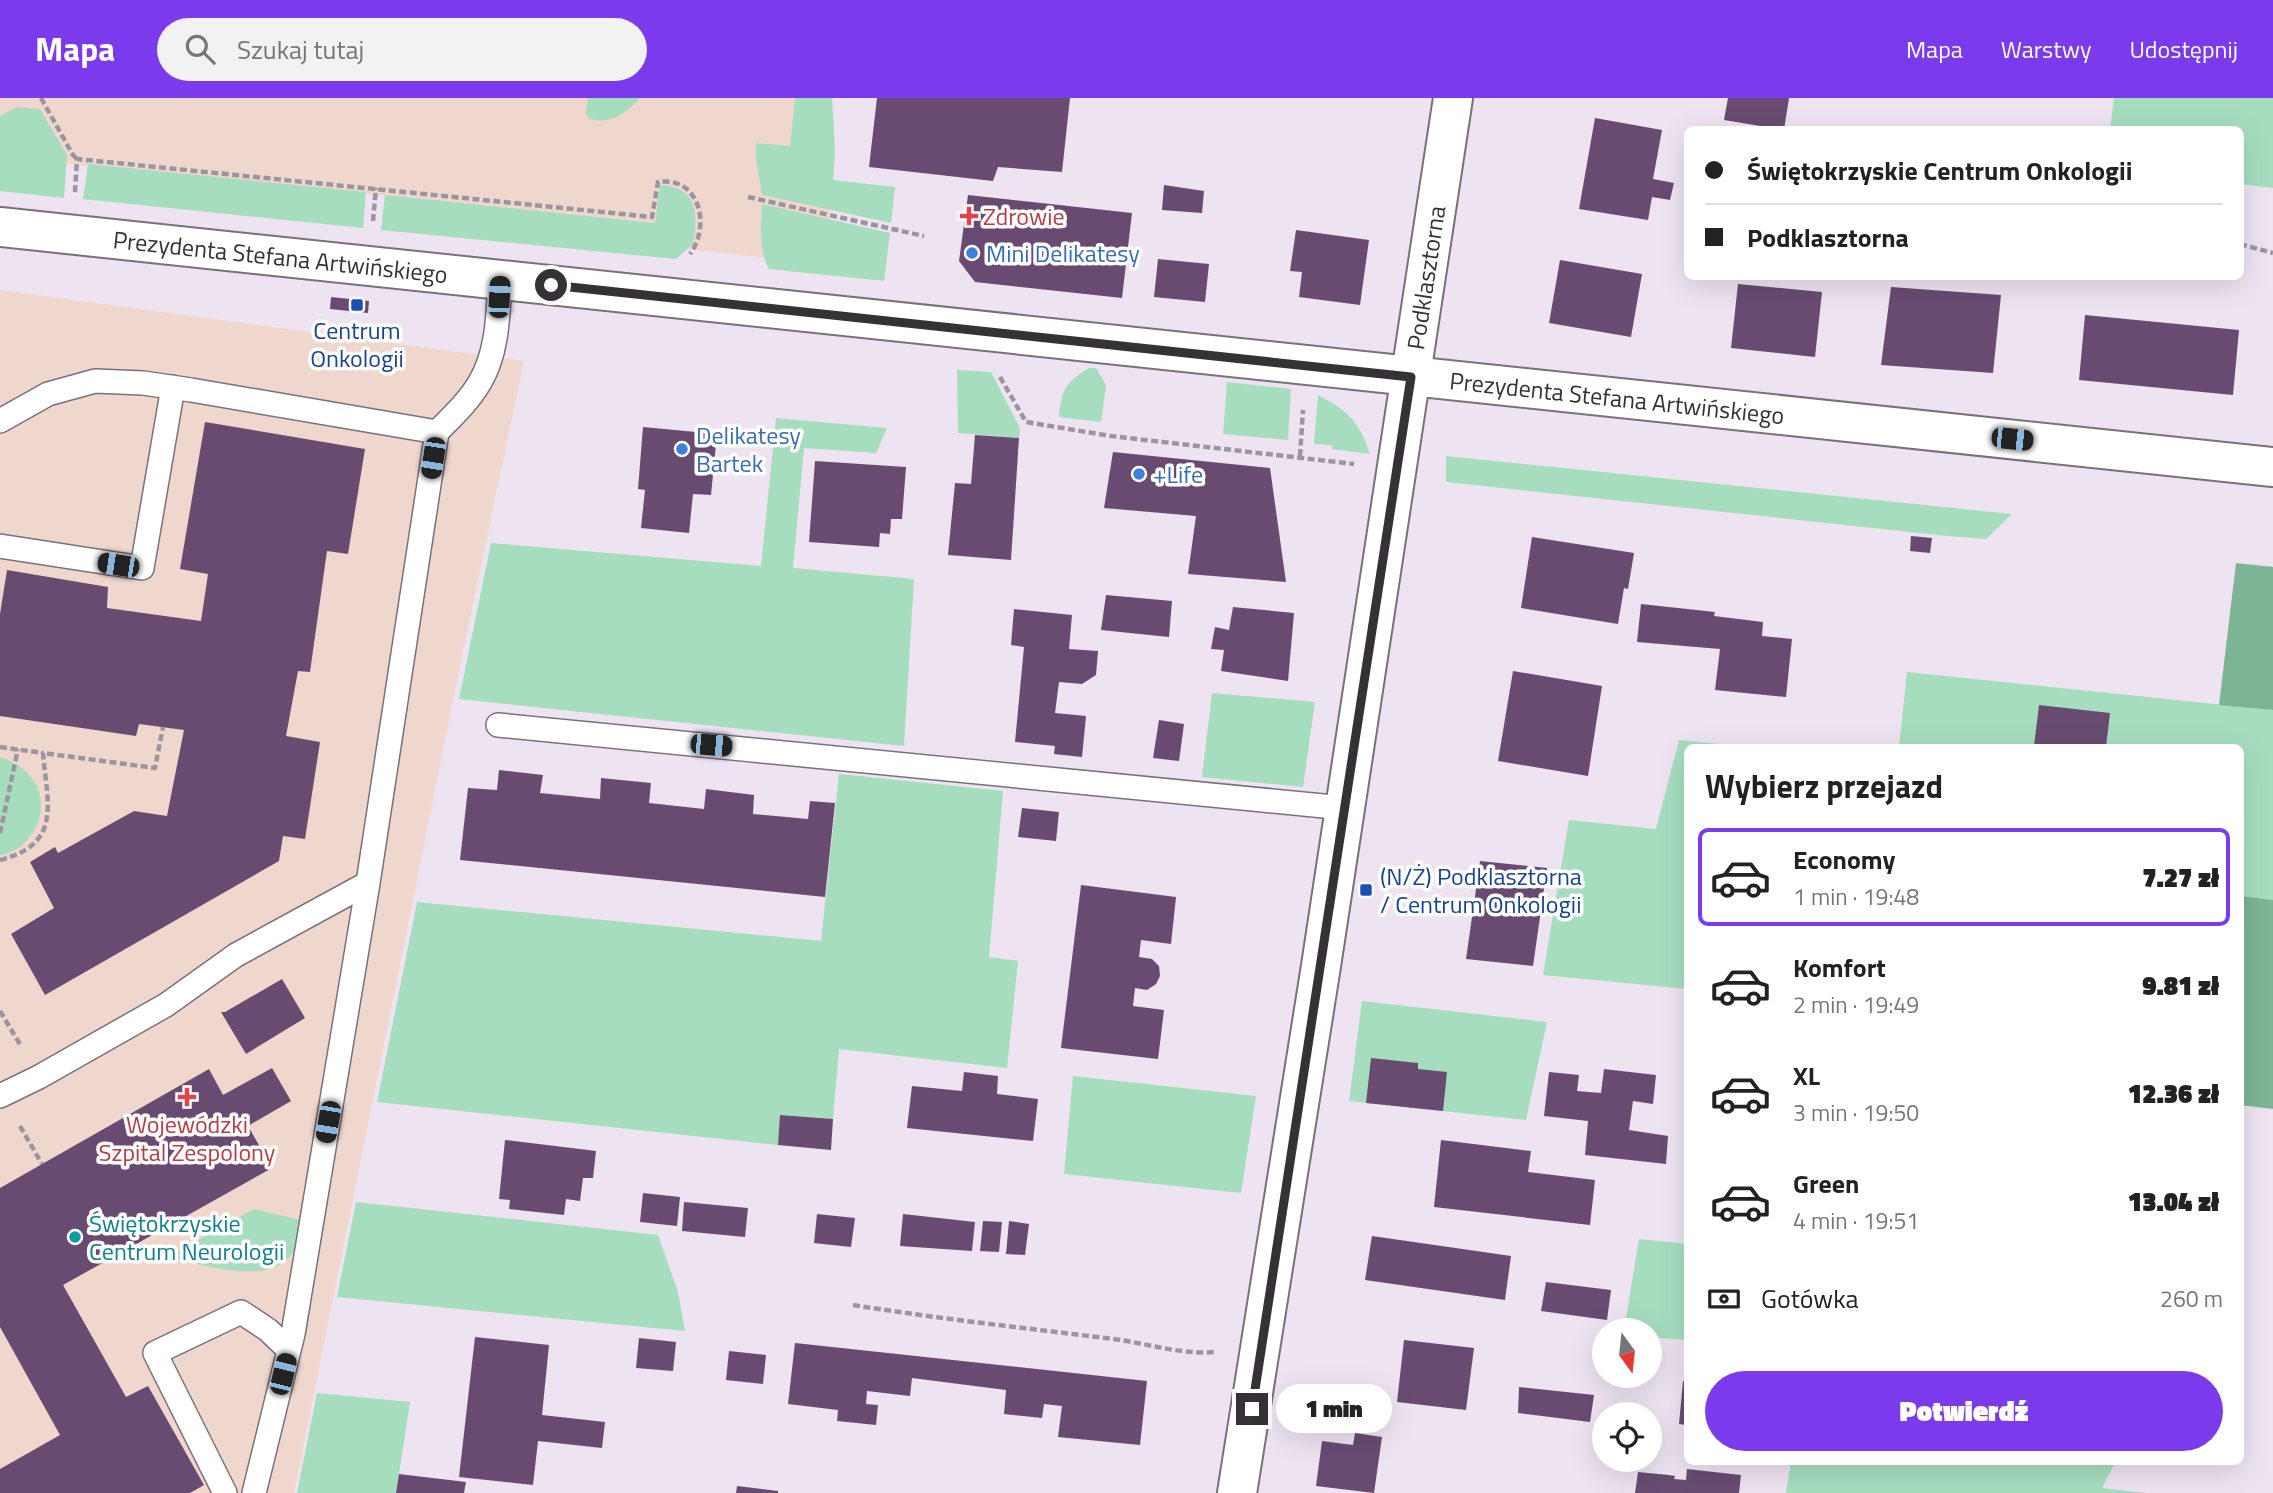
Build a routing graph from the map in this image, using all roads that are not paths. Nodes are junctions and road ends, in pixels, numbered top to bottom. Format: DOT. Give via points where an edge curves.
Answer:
graph roads {
  1 [pos="1452,98"];
  2 [pos="0,228"];
  3 [pos="500,280"];
  4 [pos="1411,377"];
  5 [pos="173,387"];
  6 [pos="0,421"];
  7 [pos="438,432"];
  8 [pos="2273,467"];
  9 [pos="0,545"];
  10 [pos="498,725"];
  11 [pos="1344,808"];
  12 [pos="368,883"];
  13 [pos="0,1096"];
  14 [pos="289,1350"];
  15 [pos="226,1493"];
  16 [pos="254,1493"];
  17 [pos="1237,1493"];
  1 -- 4 [label="street, Podklasztorna"];
  2 -- 3 [label="street, Prezydenta Stefana Artwińskiego"];
  3 -- 4 [label="street, Prezydenta Stefana Artwińskiego"];
  3 -- 7 [label="lane" via="495,337 482,379"];
  4 -- 8 [label="street, Prezydenta Stefana Artwińskiego"];
  4 -- 11 [label="street, Podklasztorna"];
  5 -- 6 [label="lane" via="95,381 48,394"];
  5 -- 7 [label="lane"];
  5 -- 9 [label="lane" via="142,568"];
  7 -- 12 [label="lane"];
  10 -- 11 [label="lane"];
  11 -- 17 [label="street, Podklasztorna"];
  12 -- 13 [label="lane" via="236,955 166,1005"];
  12 -- 14 [label="lane"];
  14 -- 15 [label="lane" via="241,1312 155,1353"];
  14 -- 16 [label="lane"];
}
